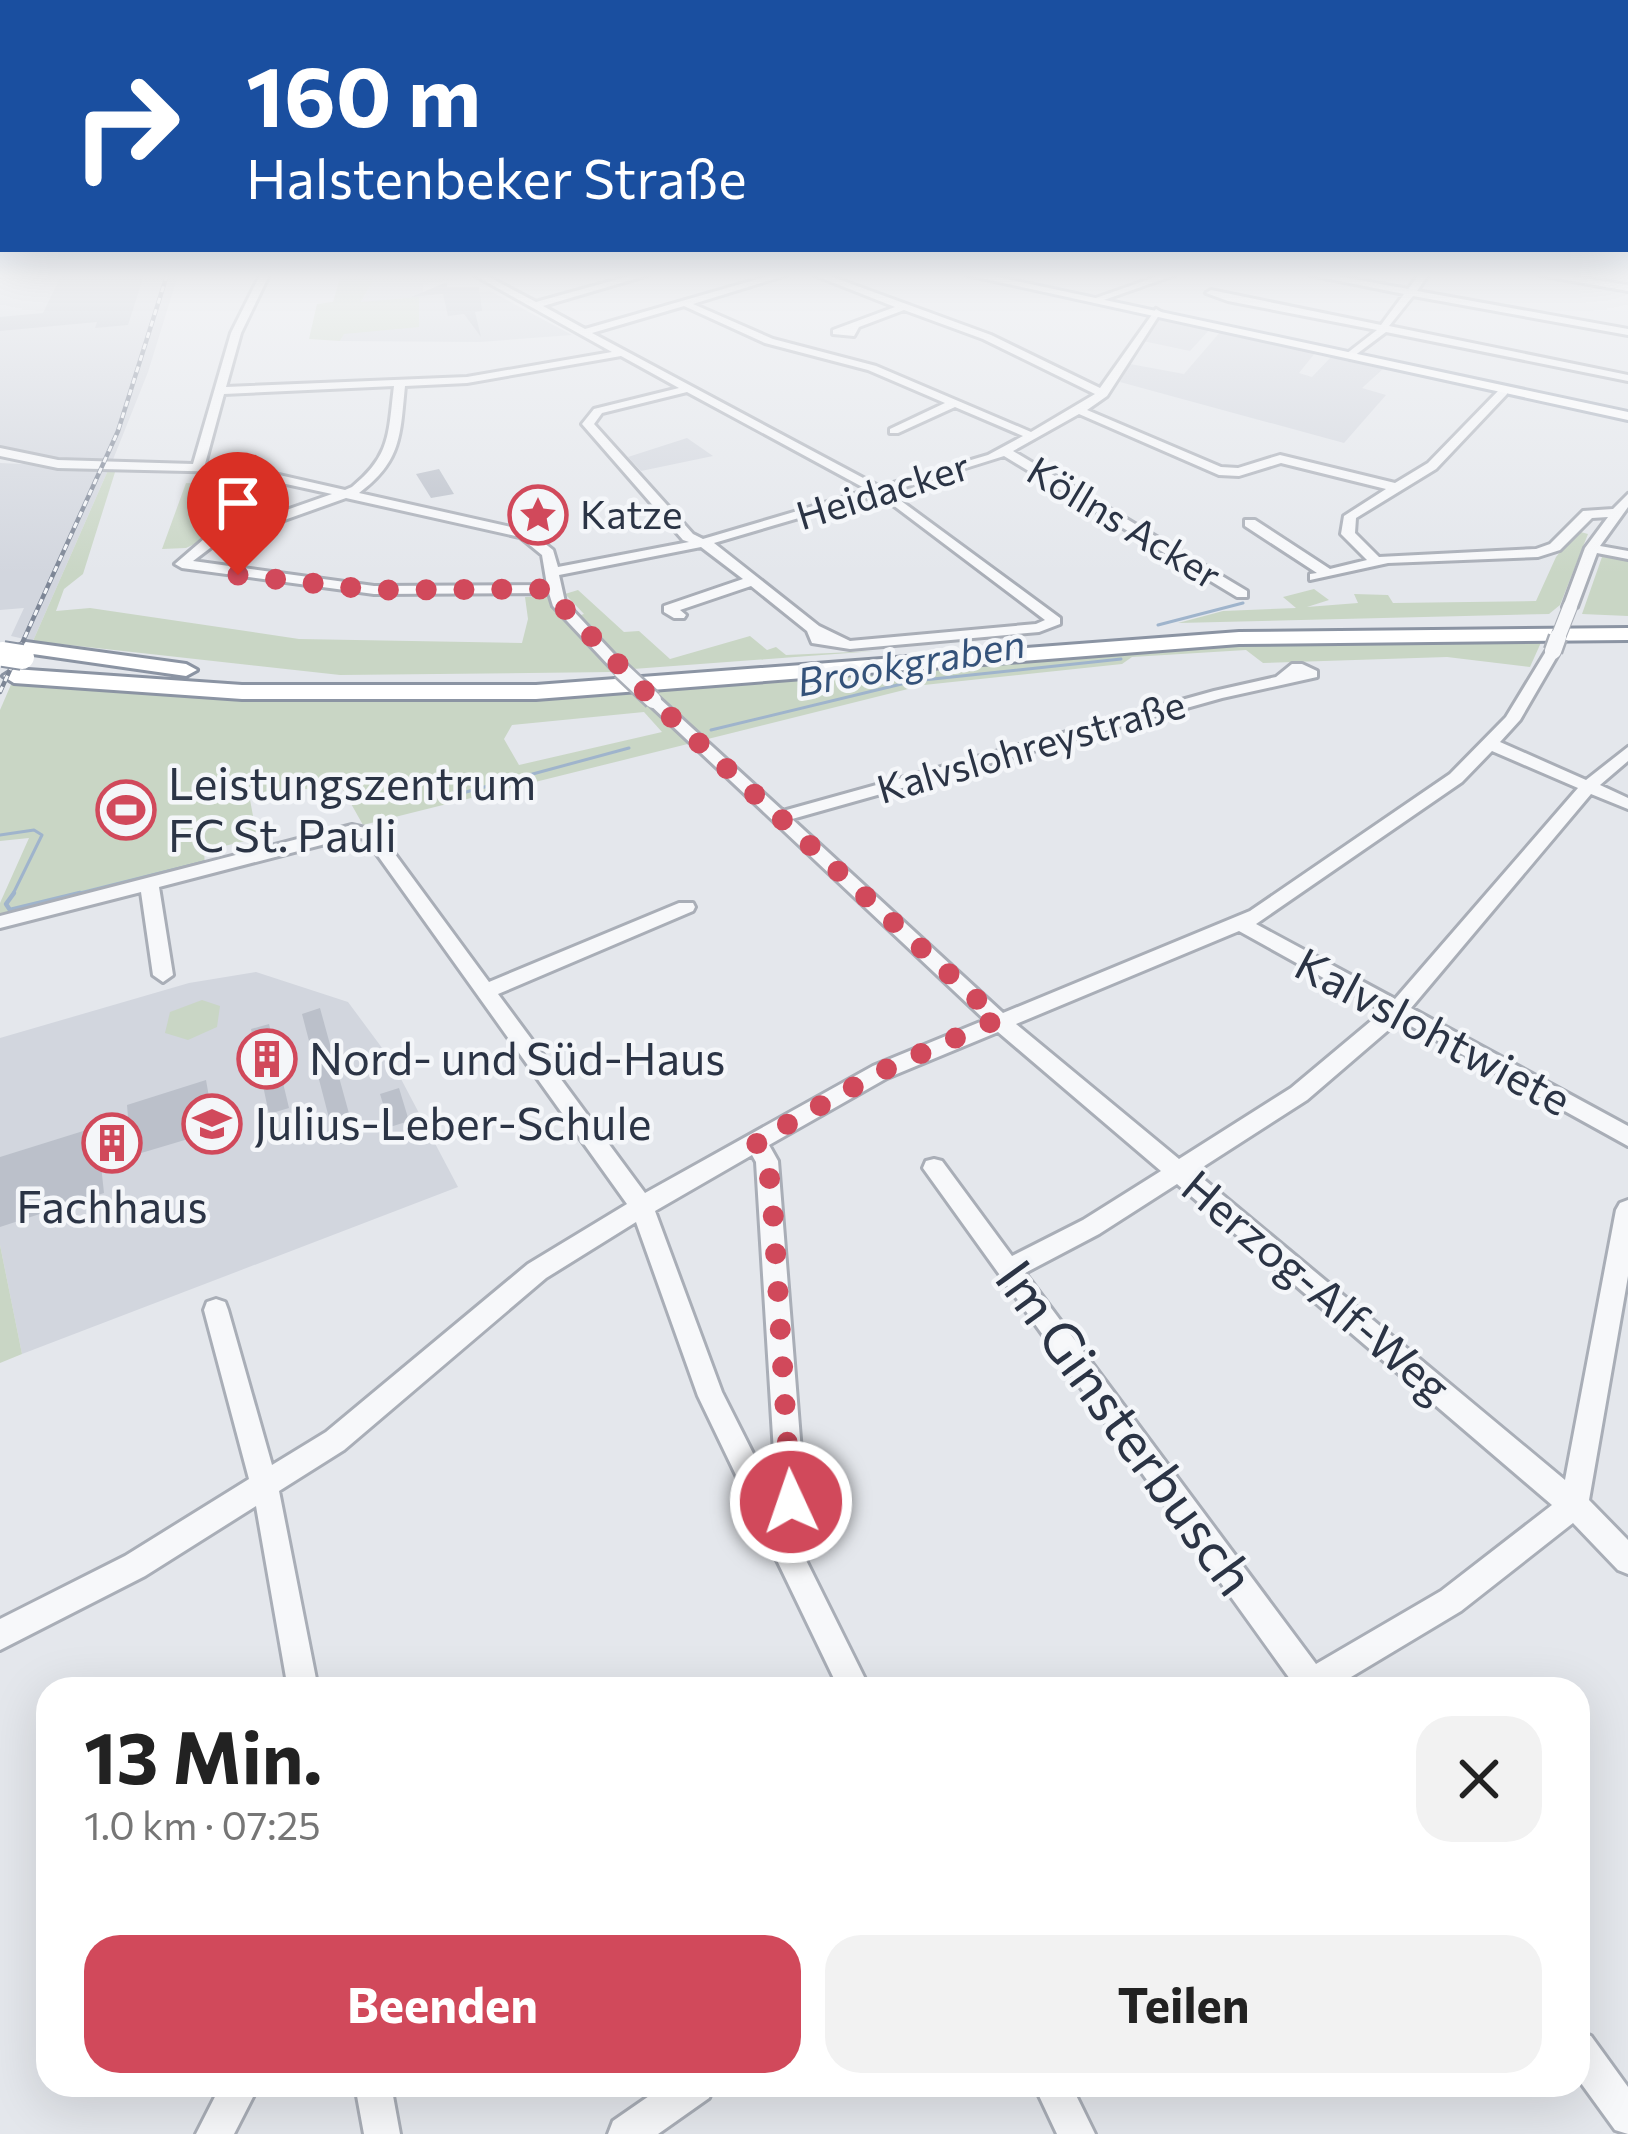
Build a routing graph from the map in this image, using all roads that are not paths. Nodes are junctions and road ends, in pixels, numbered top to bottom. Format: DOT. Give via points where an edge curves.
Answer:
graph roads {
  1 [pos="225,375"];
  2 [pos="507,375"];
  3 [pos="665,375"];
  4 [pos="887,375"];
  5 [pos="1063,375"];
  6 [pos="1116,375"];
  7 [pos="1429,375"];
  8 [pos="400,383"];
  9 [pos="690,388"];
  10 [pos="220,391"];
  11 [pos="1503,392"];
  12 [pos="1103,394"];
  13 [pos="953,404"];
  14 [pos="1083,412"];
  15 [pos="1628,416"];
  16 [pos="914,424"];
  17 [pos="1034,437"];
  18 [pos="0,452"];
  19 [pos="1005,452"];
  20 [pos="199,465"];
  21 [pos="1399,488"];
  22 [pos="883,494"];
  23 [pos="341,496"];
  24 [pos="1628,498"];
  25 [pos="1615,513"];
  26 [pos="1250,523"];
  27 [pos="701,544"];
  28 [pos="1592,550"];
  29 [pos="1628,555"];
  30 [pos="1376,561"];
  31 [pos="553,580"];
  32 [pos="752,581"];
  33 [pos="1242,594"];
  34 [pos="679,616"];
  35 [pos="1628,630"];
  36 [pos="8,657"];
  37 [pos="1283,678"];
  38 [pos="344,691"];
  39 [pos="1490,744"];
  40 [pos="1628,752"];
  41 [pos="1588,787"];
  42 [pos="1628,804"];
  43 [pos="780,817"];
  44 [pos="148,884"];
  45 [pos="686,907"];
  46 [pos="0,922"];
  47 [pos="1240,923"];
  48 [pos="163,975"];
  49 [pos="486,992"];
  50 [pos="1396,1012"];
  51 [pos="998,1019"];
  52 [pos="1628,1137"];
  53 [pos="756,1142"];
  54 [pos="934,1168"];
  55 [pos="1180,1172"];
  56 [pos="643,1207"];
  57 [pos="1628,1210"];
  58 [pos="1009,1269"];
  59 [pos="216,1310"];
  60 [pos="265,1486"];
  61 [pos="1574,1505"];
  62 [pos="779,1537"];
  63 [pos="1628,1560"];
  64 [pos="0,1635"];
  65 [pos="301,1677"];
  66 [pos="849,1677"];
  67 [pos="1302,1677"];
  68 [pos="1326,1677"];
  69 [pos="1590,2065"];
  70 [pos="234,2097"];
  71 [pos="376,2097"];
  72 [pos="678,2097"];
  73 [pos="1058,2097"];
  74 [pos="1628,2117"];
  75 [pos="214,2134"];
  76 [pos="382,2134"];
  77 [pos="626,2134"];
  78 [pos="1077,2134"];
  1 -- 10 [label="street"];
  2 -- 8 [label="street"];
  3 -- 9 [label="street"];
  4 -- 13 [label="street"];
  5 -- 12 [label="street"];
  6 -- 12 [label="street, Heidacker"];
  7 -- 11 [label="main road"];
  8 -- 10 [label="street"];
  8 -- 23 [label="street" via="391,460"];
  9 -- 22 [label="street"];
  9 -- 27 [label="street" via="604,410 587,424"];
  10 -- 20 [label="street"];
  11 -- 15 [label="main road"];
  11 -- 21 [label="street" via="1432,466"];
  12 -- 14 [label="street, Heidacker"];
  13 -- 16 [label="street"];
  13 -- 17 [label="street"];
  14 -- 17 [label="street, Heidacker"];
  14 -- 21 [label="street" via="1220,471 1285,460"];
  17 -- 19 [label="street, Heidacker"];
  18 -- 20 [label="street, Herzog-Alf-Weg" via="58,464"];
  19 -- 22 [label="street, Heidacker"];
  19 -- 33 [label="street, Köllns Acker"];
  20 -- 23 [label="street, Herzog-Alf-Weg"];
  21 -- 30 [label="street" via="1347,522 1348,534"];
  22 -- 27 [label="street, Heidacker"];
  22 -- 32 [label="street" via="1054,624 862,644 832,640"];
  23 -- 31 [label="street, Herzog-Alf-Weg" via="524,534 545,548"];
  23 -- 31 [label="street, Heidacker" via="209,542 182,564 374,590"];
  24 -- 25 [label="street"];
  25 -- 28 [label="street"];
  25 -- 30 [label="street" via="1588,514 1538,553"];
  26 -- 30 [label="street" via="1322,575"];
  27 -- 31 [label="street, Heidacker"];
  27 -- 32 [label="street"];
  28 -- 29 [label="street"];
  28 -- 39 [label="street, bridge" via="1553,651"];
  31 -- 43 [label="street, Herzog-Alf-Weg, bridge" via="558,602 621,670"];
  32 -- 34 [label="street" via="669,609"];
  35 -- 36 [label="highway" via="1242,630 515,683 222,674"];
  35 -- 38 [label="highway" via="1271,637 661,685"];
  36 -- 38 [label="highway"];
  36 -- 38 [label="highway" via="82,682"];
  37 -- 43 [label="street, Kalvslohreystraße"];
  39 -- 41 [label="street"];
  39 -- 47 [label="street" via="1384,832"];
  40 -- 41 [label="street"];
  41 -- 42 [label="street"];
  41 -- 50 [label="street"];
  43 -- 51 [label="street, Herzog-Alf-Weg"];
  44 -- 46 [label="street"];
  44 -- 48 [label="street"];
  44 -- 49 [label="street" via="364,831"];
  45 -- 49 [label="street"];
  47 -- 50 [label="street, Kalvslohtwiete"];
  47 -- 51 [label="street"];
  49 -- 56 [label="street"];
  50 -- 52 [label="street, Kalvslohtwiete"];
  50 -- 55 [label="street" via="1299,1094"];
  51 -- 53 [label="street" via="880,1072"];
  51 -- 55 [label="street, Herzog-Alf-Weg"];
  53 -- 56 [label="street"];
  53 -- 62 [label="street" via="767,1161 780,1301 791,1502"];
  54 -- 58 [label="street, Im Ginsterbusch"];
  55 -- 58 [label="street"];
  55 -- 61 [label="street, Herzog-Alf-Weg"];
  56 -- 60 [label="street" via="537,1271 369,1416"];
  56 -- 62 [label="street" via="688,1345"];
  57 -- 61 [label="street"];
  58 -- 67 [label="street, Im Ginsterbusch"];
  59 -- 60 [label="street"];
  60 -- 64 [label="street" via="135,1566"];
  60 -- 65 [label="street"];
  61 -- 63 [label="street, Herzog-Alf-Weg"];
  61 -- 68 [label="street" via="1451,1601"];
  62 -- 66 [label="street"];
  69 -- 74 [label="street"];
  70 -- 75 [label="street"];
  71 -- 76 [label="street"];
  72 -- 77 [label="street"];
  73 -- 78 [label="street"];
}
